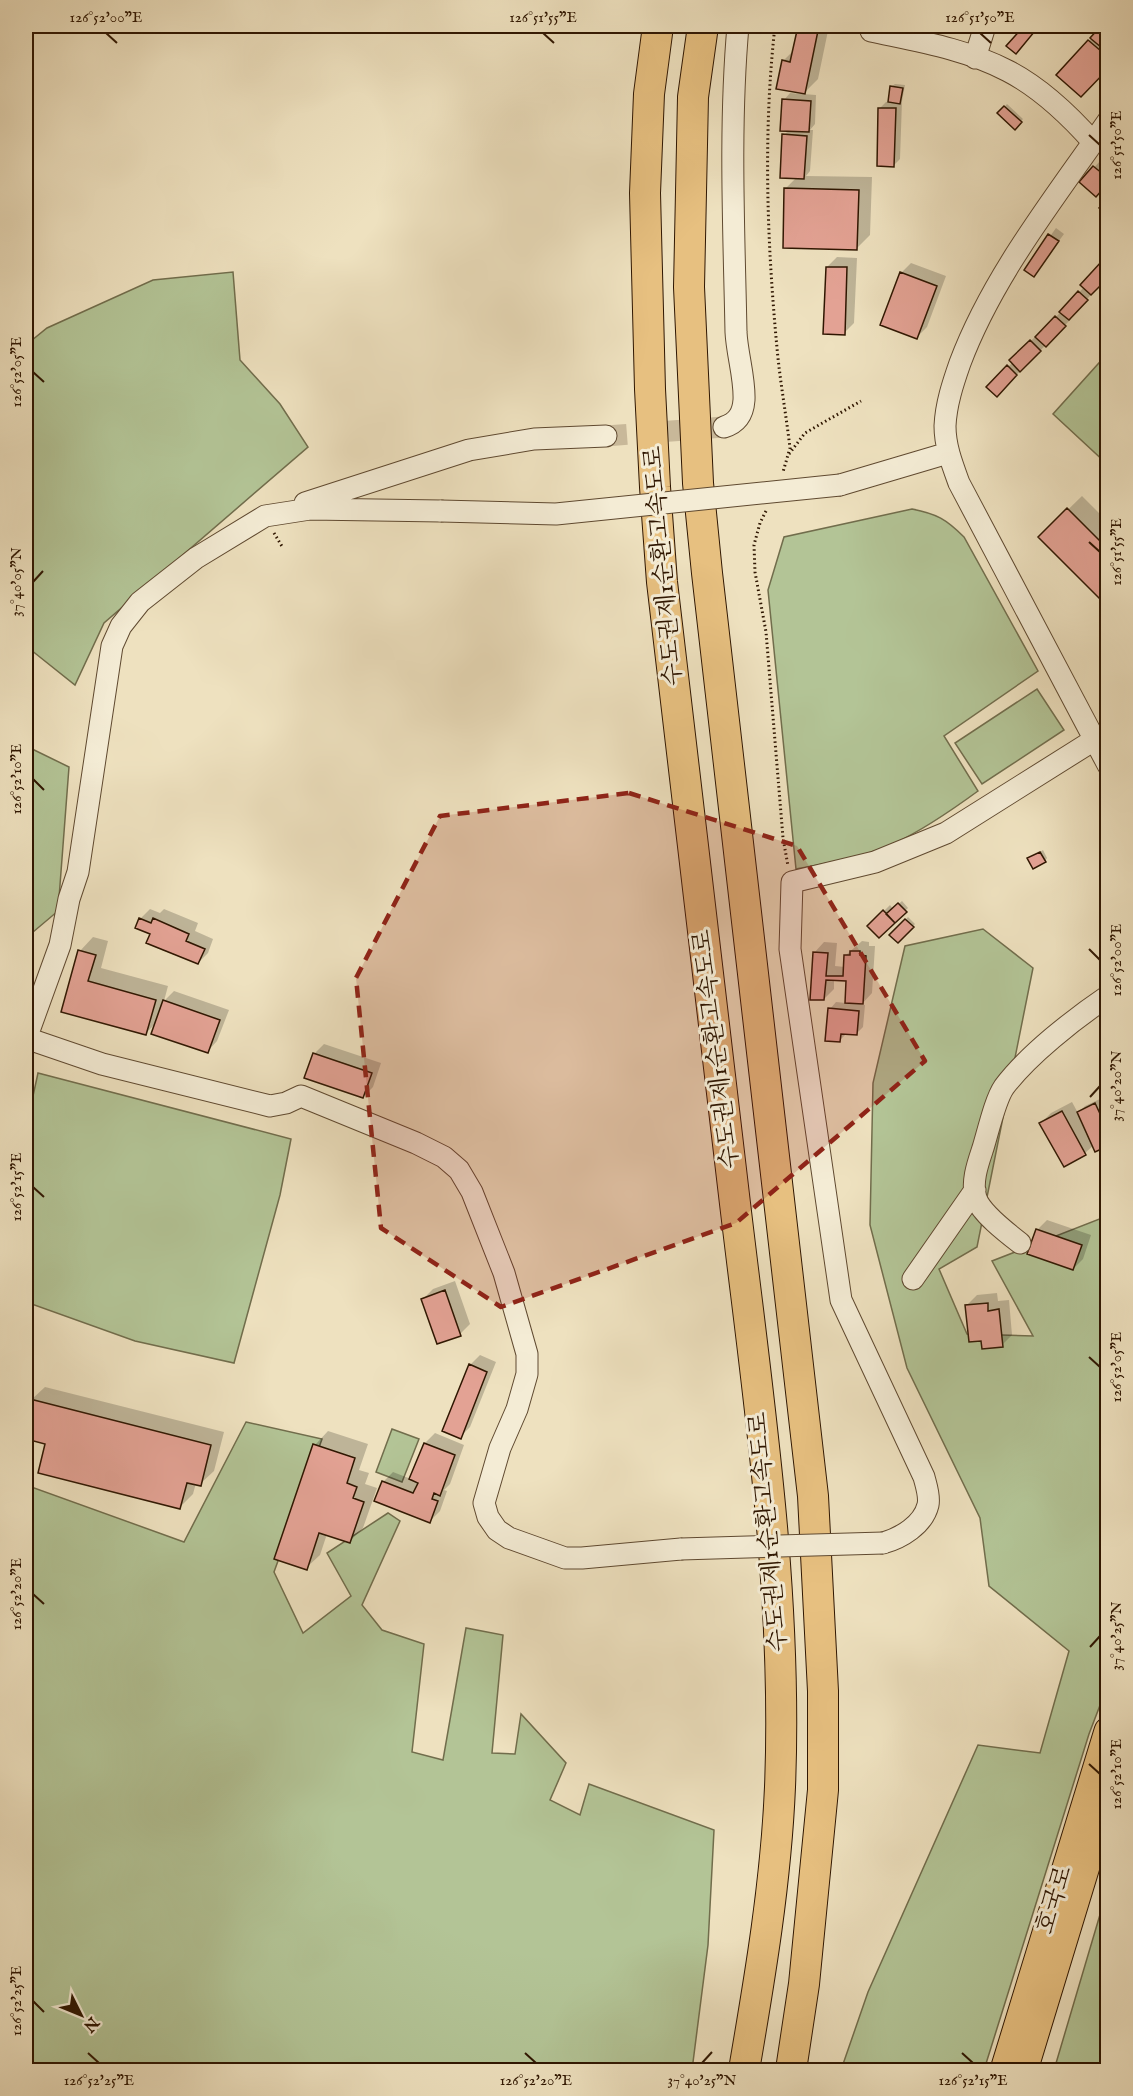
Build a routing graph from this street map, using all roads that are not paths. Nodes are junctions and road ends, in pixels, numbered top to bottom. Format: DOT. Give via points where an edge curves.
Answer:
graph roads {
  1 [pos="658,26"];
  2 [pos="703,26"];
  3 [pos="738,26"];
  4 [pos="986,26"];
  5 [pos="871,31"];
  6 [pos="975,58"];
  7 [pos="1101,135"];
  8 [pos="724,427"];
  9 [pos="606,436"];
  10 [pos="948,453"];
  11 [pos="265,516"];
  12 [pos="1102,750"];
  13 [pos="1107,996"];
  14 [pos="26,1038"];
  15 [pos="975,1190"];
  16 [pos="1020,1244"];
  17 [pos="913,1279"];
  18 [pos="1107,1731"];
  19 [pos="1107,1794"];
  20 [pos="744,2070"];
  21 [pos="791,2070"];
  22 [pos="1004,2070"];
  23 [pos="1024,2070"];
  1 -- 20 [label="highway, 수도권제1순환고속도로" via="649,94 645,193 655,487 665,605 771,1502 780,1671 777,1823 760,1981"];
  2 -- 21 [label="highway, 수도권제1순환고속도로" via="693,97 689,287 698,483 813,1496 823,1691 823,1790 804,1984"];
  3 -- 8 [label="lane" via="732,140 737,341 744,400 740,417"];
  4 -- 6 [label="lane"];
  5 -- 6 [label="lane"];
  6 -- 7 [label="lane" via="1009,72"];
  7 -- 10 [label="lane" via="1036,224 973,330 951,389 945,426"];
  9 -- 11 [label="lane" via="534,439 469,450"];
  10 -- 11 [label="lane, bridge" via="840,484 556,513 310,509"];
  10 -- 12 [label="lane" via="959,483"];
  11 -- 14 [label="lane" via="196,558 140,602 121,626 112,646 78,872 60,945"];
  12 -- 14 [label="lane, bridge" via="946,833 875,862 792,882 792,960 841,1300 928,1492 921,1518 897,1539 883,1543 681,1549 565,1558 509,1538 497,1530 484,1503 527,1374 527,1354 504,1273 472,1192 459,1170 444,1157 416,1143 302,1096 270,1106 102,1064"];
  13 -- 15 [label="lane" via="1052,1038 1003,1089 979,1160"];
  15 -- 16 [label="lane" via="976,1199 996,1224"];
  15 -- 17 [label="lane"];
  18 -- 22 [label="main road, 호국로"];
  19 -- 23 [label="main road, 호국로"];
}
